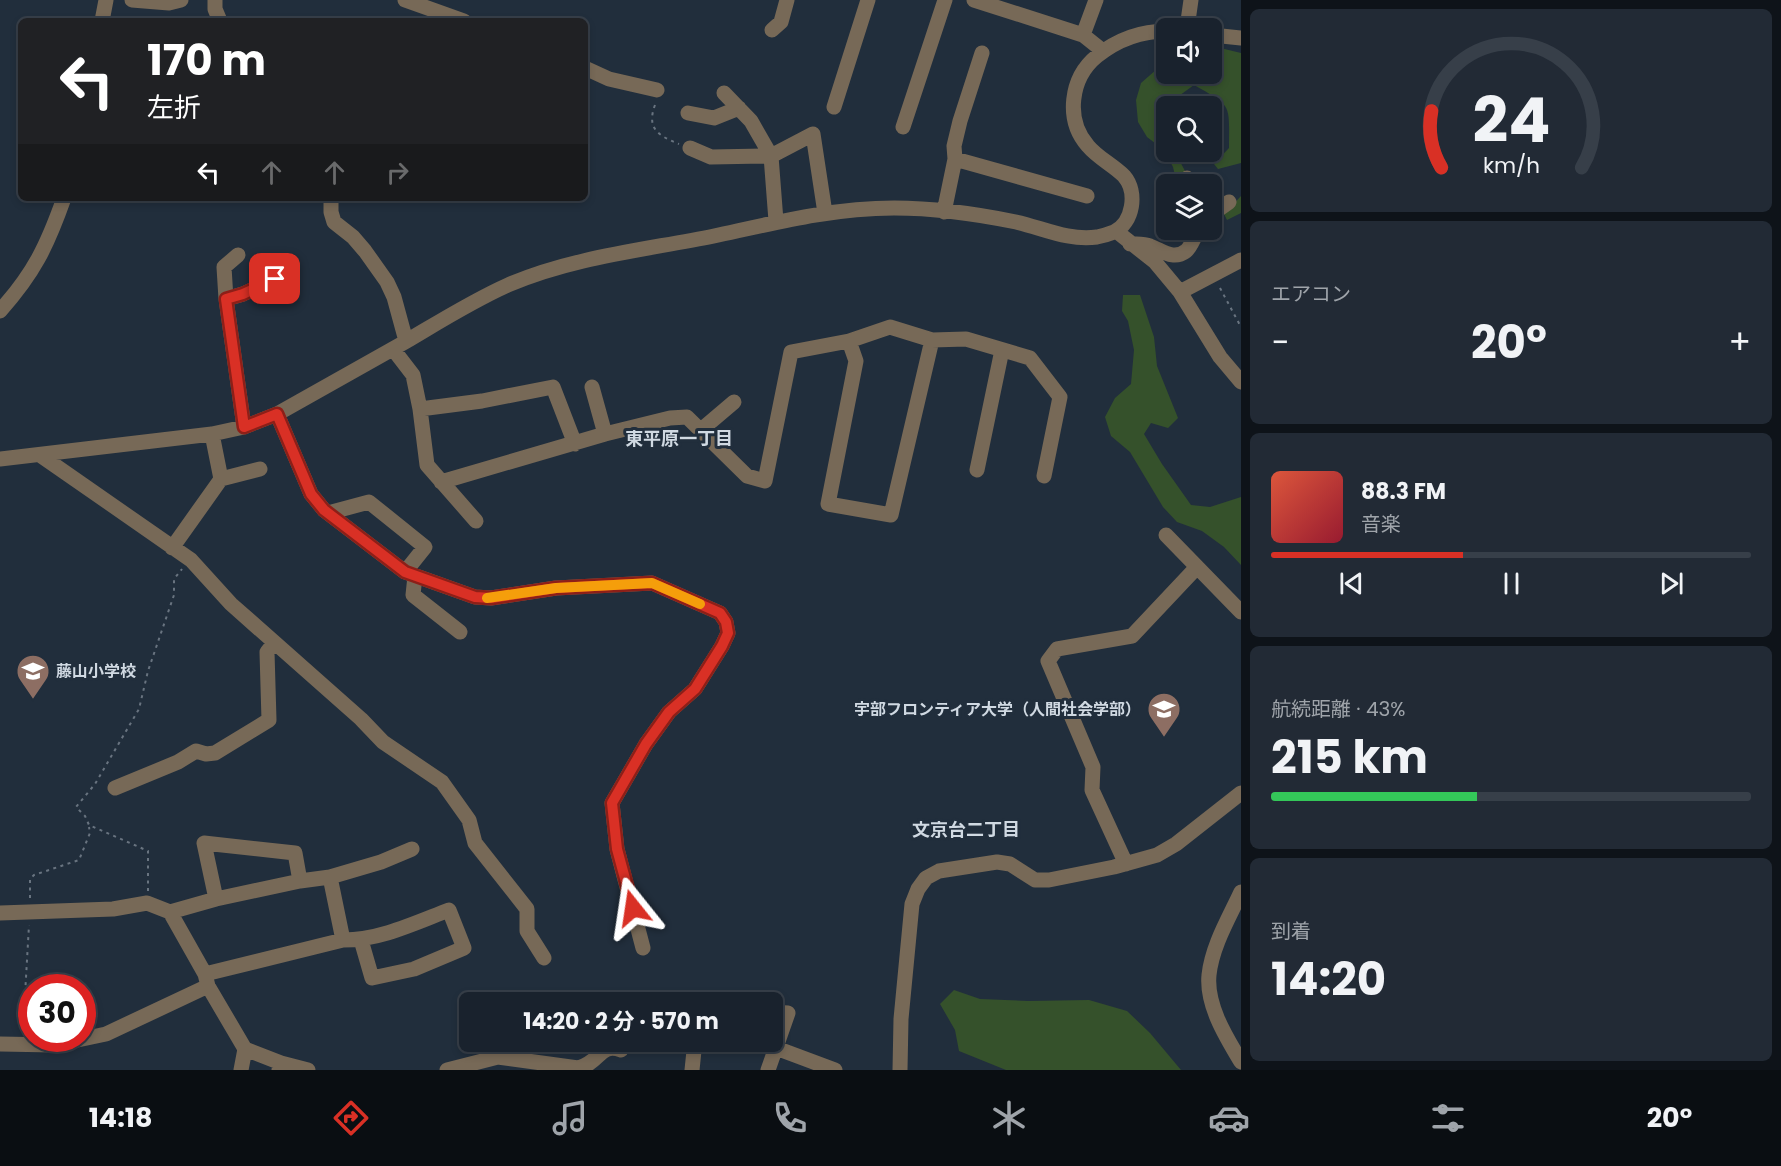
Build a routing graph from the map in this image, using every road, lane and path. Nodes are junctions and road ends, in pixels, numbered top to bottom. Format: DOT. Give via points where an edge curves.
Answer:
graph roads {
  1 [pos="106,0"];
  2 [pos="132,0"];
  3 [pos="181,0"];
  4 [pos="215,0"];
  5 [pos="405,0"];
  6 [pos="787,0"];
  7 [pos="868,0"];
  8 [pos="945,0"];
  9 [pos="974,0"];
  10 [pos="1096,0"];
  11 [pos="1191,0"];
  12 [pos="1018,7"];
  13 [pos="103,18"];
  14 [pos="219,18"];
  15 [pos="456,18"];
  16 [pos="1188,18"];
  17 [pos="772,30"];
  18 [pos="1156,31"];
  19 [pos="1083,35"];
  20 [pos="1222,36"];
  21 [pos="1241,38"];
  22 [pos="1103,51"];
  23 [pos="982,53"];
  24 [pos="588,69"];
  25 [pos="657,90"];
  26 [pos="724,93"];
  27 [pos="834,107"];
  28 [pos="739,108"];
  29 [pos="688,113"];
  30 [pos="903,127"];
  31 [pos="690,148"];
  32 [pos="771,156"];
  33 [pos="955,159"];
  34 [pos="1087,196"];
  35 [pos="63,201"];
  36 [pos="331,201"];
  37 [pos="1229,202"];
  38 [pos="1222,207"];
  39 [pos="944,212"];
  40 [pos="825,213"];
  41 [pos="776,221"];
  42 [pos="1116,231"];
  43 [pos="1191,240"];
  44 [pos="1130,244"];
  45 [pos="238,255"];
  46 [pos="1241,260"];
  47 [pos="291,272"];
  48 [pos="1214,274"];
  49 [pos="1180,292"];
  50 [pos="226,299"];
  51 [pos="0,312"];
  52 [pos="1241,327"];
  53 [pos="932,340"];
  54 [pos="406,341"];
  55 [pos="849,341"];
  56 [pos="393,349"];
  57 [pos="1002,350"];
  58 [pos="1241,382"];
  59 [pos="592,387"];
  60 [pos="734,402"];
  61 [pos="420,408"];
  62 [pos="277,414"];
  63 [pos="244,427"];
  64 [pos="701,430"];
  65 [pos="212,434"];
  66 [pos="605,434"];
  67 [pos="575,444"];
  68 [pos="40,455"];
  69 [pos="0,459"];
  70 [pos="260,469"];
  71 [pos="977,470"];
  72 [pos="1044,476"];
  73 [pos="221,479"];
  74 [pos="441,482"];
  75 [pos="328,513"];
  76 [pos="476,521"];
  77 [pos="1166,535"];
  78 [pos="172,548"];
  79 [pos="190,560"];
  80 [pos="1197,567"];
  81 [pos="410,574"];
  82 [pos="1241,612"];
  83 [pos="460,632"];
  84 [pos="274,642"];
  85 [pos="116,788"];
  86 [pos="1241,793"];
  87 [pos="412,849"];
  88 [pos="1126,864"];
  89 [pos="330,877"];
  90 [pos="300,881"];
  91 [pos="1241,892"];
  92 [pos="216,899"];
  93 [pos="147,903"];
  94 [pos="170,912"];
  95 [pos="0,913"];
  96 [pos="344,940"];
  97 [pos="361,940"];
  98 [pos="643,948"];
  99 [pos="544,958"];
  100 [pos="207,980"];
  101 [pos="783,1013"];
  102 [pos="783,1028"];
  103 [pos="0,1044"];
  104 [pos="245,1049"];
  105 [pos="783,1051"];
  106 [pos="604,1052"];
  107 [pos="694,1052"];
  108 [pos="775,1052"];
  109 [pos="1240,1058"];
  110 [pos="280,1066"];
  111 [pos="242,1070"];
  112 [pos="308,1070"];
  113 [pos="447,1070"];
  114 [pos="692,1070"];
  115 [pos="768,1070"];
  116 [pos="834,1070"];
  117 [pos="900,1070"];
  1 -- 13 [label="street"];
  2 -- 3 [label="street"];
  4 -- 14 [label="street"];
  5 -- 15 [label="street"];
  6 -- 17 [label="street" via="781,22"];
  7 -- 27 [label="street"];
  8 -- 30 [label="street"];
  9 -- 12 [label="street"];
  10 -- 19 [label="street"];
  11 -- 16 [label="street"];
  12 -- 19 [label="street"];
  18 -- 22 [label="street" via="1143,32"];
  19 -- 22 [label="street"];
  20 -- 21 [label="street"];
  22 -- 42 [label="street" via="1084,70 1073,109 1088,146 1125,177 1130,187 1130,213"];
  23 -- 33 [label="street" via="960,121"];
  24 -- 25 [label="street" via="609,79"];
  25 -- 31 [label="path" via="652,120 655,128 661,137"];
  26 -- 28 [label="street"];
  28 -- 29 [label="street" via="714,118"];
  28 -- 32 [label="street"];
  31 -- 32 [label="street" via="711,157"];
  32 -- 40 [label="street" via="813,134"];
  32 -- 41 [label="street"];
  33 -- 34 [label="street"];
  33 -- 39 [label="street"];
  35 -- 51 [label="street" via="35,267"];
  36 -- 54 [label="street" via="334,222 353,237 387,282"];
  37 -- 38 [label="street"];
  39 -- 40 [label="street" via="894,208"];
  39 -- 42 [label="street" via="1017,222 1081,238"];
  40 -- 41 [label="street"];
  41 -- 54 [label="street" via="556,268 510,284"];
  42 -- 44 [label="street"];
  43 -- 44 [label="street" via="1185,252 1176,255"];
  44 -- 49 [label="street" via="1155,262"];
  45 -- 50 [label="street" via="224,267"];
  46 -- 48 [label="street"];
  47 -- 50 [label="street"];
  48 -- 49 [label="street"];
  48 -- 52 [label="path"];
  49 -- 58 [label="street" via="1220,357"];
  50 -- 63 [label="street"];
  53 -- 55 [label="street" via="890,327"];
  53 -- 55 [label="street" via="891,515 828,504 856,361"];
  53 -- 57 [label="street" via="966,339"];
  54 -- 56 [label="street"];
  55 -- 64 [label="street" via="791,352 765,481 747,476"];
  56 -- 61 [label="street" via="413,375"];
  56 -- 62 [label="street"];
  57 -- 71 [label="street"];
  57 -- 72 [label="street" via="1030,358 1060,397"];
  59 -- 66 [label="street"];
  60 -- 64 [label="street"];
  61 -- 67 [label="street" via="553,387"];
  61 -- 74 [label="street" via="427,465"];
  62 -- 63 [label="street"];
  62 -- 75 [label="street" via="311,494"];
  63 -- 65 [label="street"];
  64 -- 66 [label="street" via="687,417"];
  65 -- 68 [label="street"];
  65 -- 73 [label="street"];
  66 -- 67 [label="street"];
  67 -- 74 [label="street"];
  68 -- 69 [label="street"];
  68 -- 78 [label="street"];
  70 -- 73 [label="street"];
  73 -- 78 [label="street"];
  74 -- 76 [label="street"];
  75 -- 81 [label="street"];
  75 -- 81 [label="street" via="369,502 425,547"];
  77 -- 80 [label="street"];
  78 -- 79 [label="street"];
  79 -- 84 [label="street"];
  79 -- 93 [label="path" via="174,579 174,595 139,709 95,784 76,807 89,825 148,851"];
  80 -- 82 [label="street"];
  80 -- 88 [label="street" via="1132,636 1057,648 1048,661 1093,767 1092,790"];
  81 -- 83 [label="street" via="413,595"];
  81 -- 98 [label="street" via="475,597 491,598 556,588 652,583 720,613 726,622 728,633 722,646 695,689 669,712 612,803 617,849"];
  84 -- 85 [label="street" via="267,652 269,720 215,753 196,752"];
  84 -- 99 [label="street" via="383,742 442,782 469,820 475,843 527,909 527,931"];
  86 -- 88 [label="street" via="1176,844 1157,855"];
  87 -- 89 [label="street"];
  88 -- 117 [label="street" via="1035,880 1010,864 997,862 939,871 926,878 912,904"];
  89 -- 90 [label="street"];
  89 -- 96 [label="street"];
  90 -- 92 [label="street"];
  90 -- 92 [label="street" via="295,854 204,843"];
  91 -- 109 [label="street" via="1216,948 1209,975 1215,1011"];
  92 -- 94 [label="street"];
  93 -- 94 [label="street"];
  93 -- 95 [label="street" via="113,909"];
  94 -- 100 [label="street"];
  96 -- 97 [label="street"];
  96 -- 100 [label="street"];
  97 -- 97 [label="street" via="449,910 464,948 414,969 372,978"];
  100 -- 103 [label="street" via="106,1034 54,1045"];
  100 -- 104 [label="street"];
  101 -- 102 [label="street" via="788,1013"];
  104 -- 110 [label="street"];
  104 -- 111 [label="street"];
  105 -- 116 [label="street"];
  106 -- 113 [label="street" via="588,1066 578,1068 498,1056"];
  107 -- 114 [label="street"];
  108 -- 115 [label="street"];
  110 -- 112 [label="street"];
}
